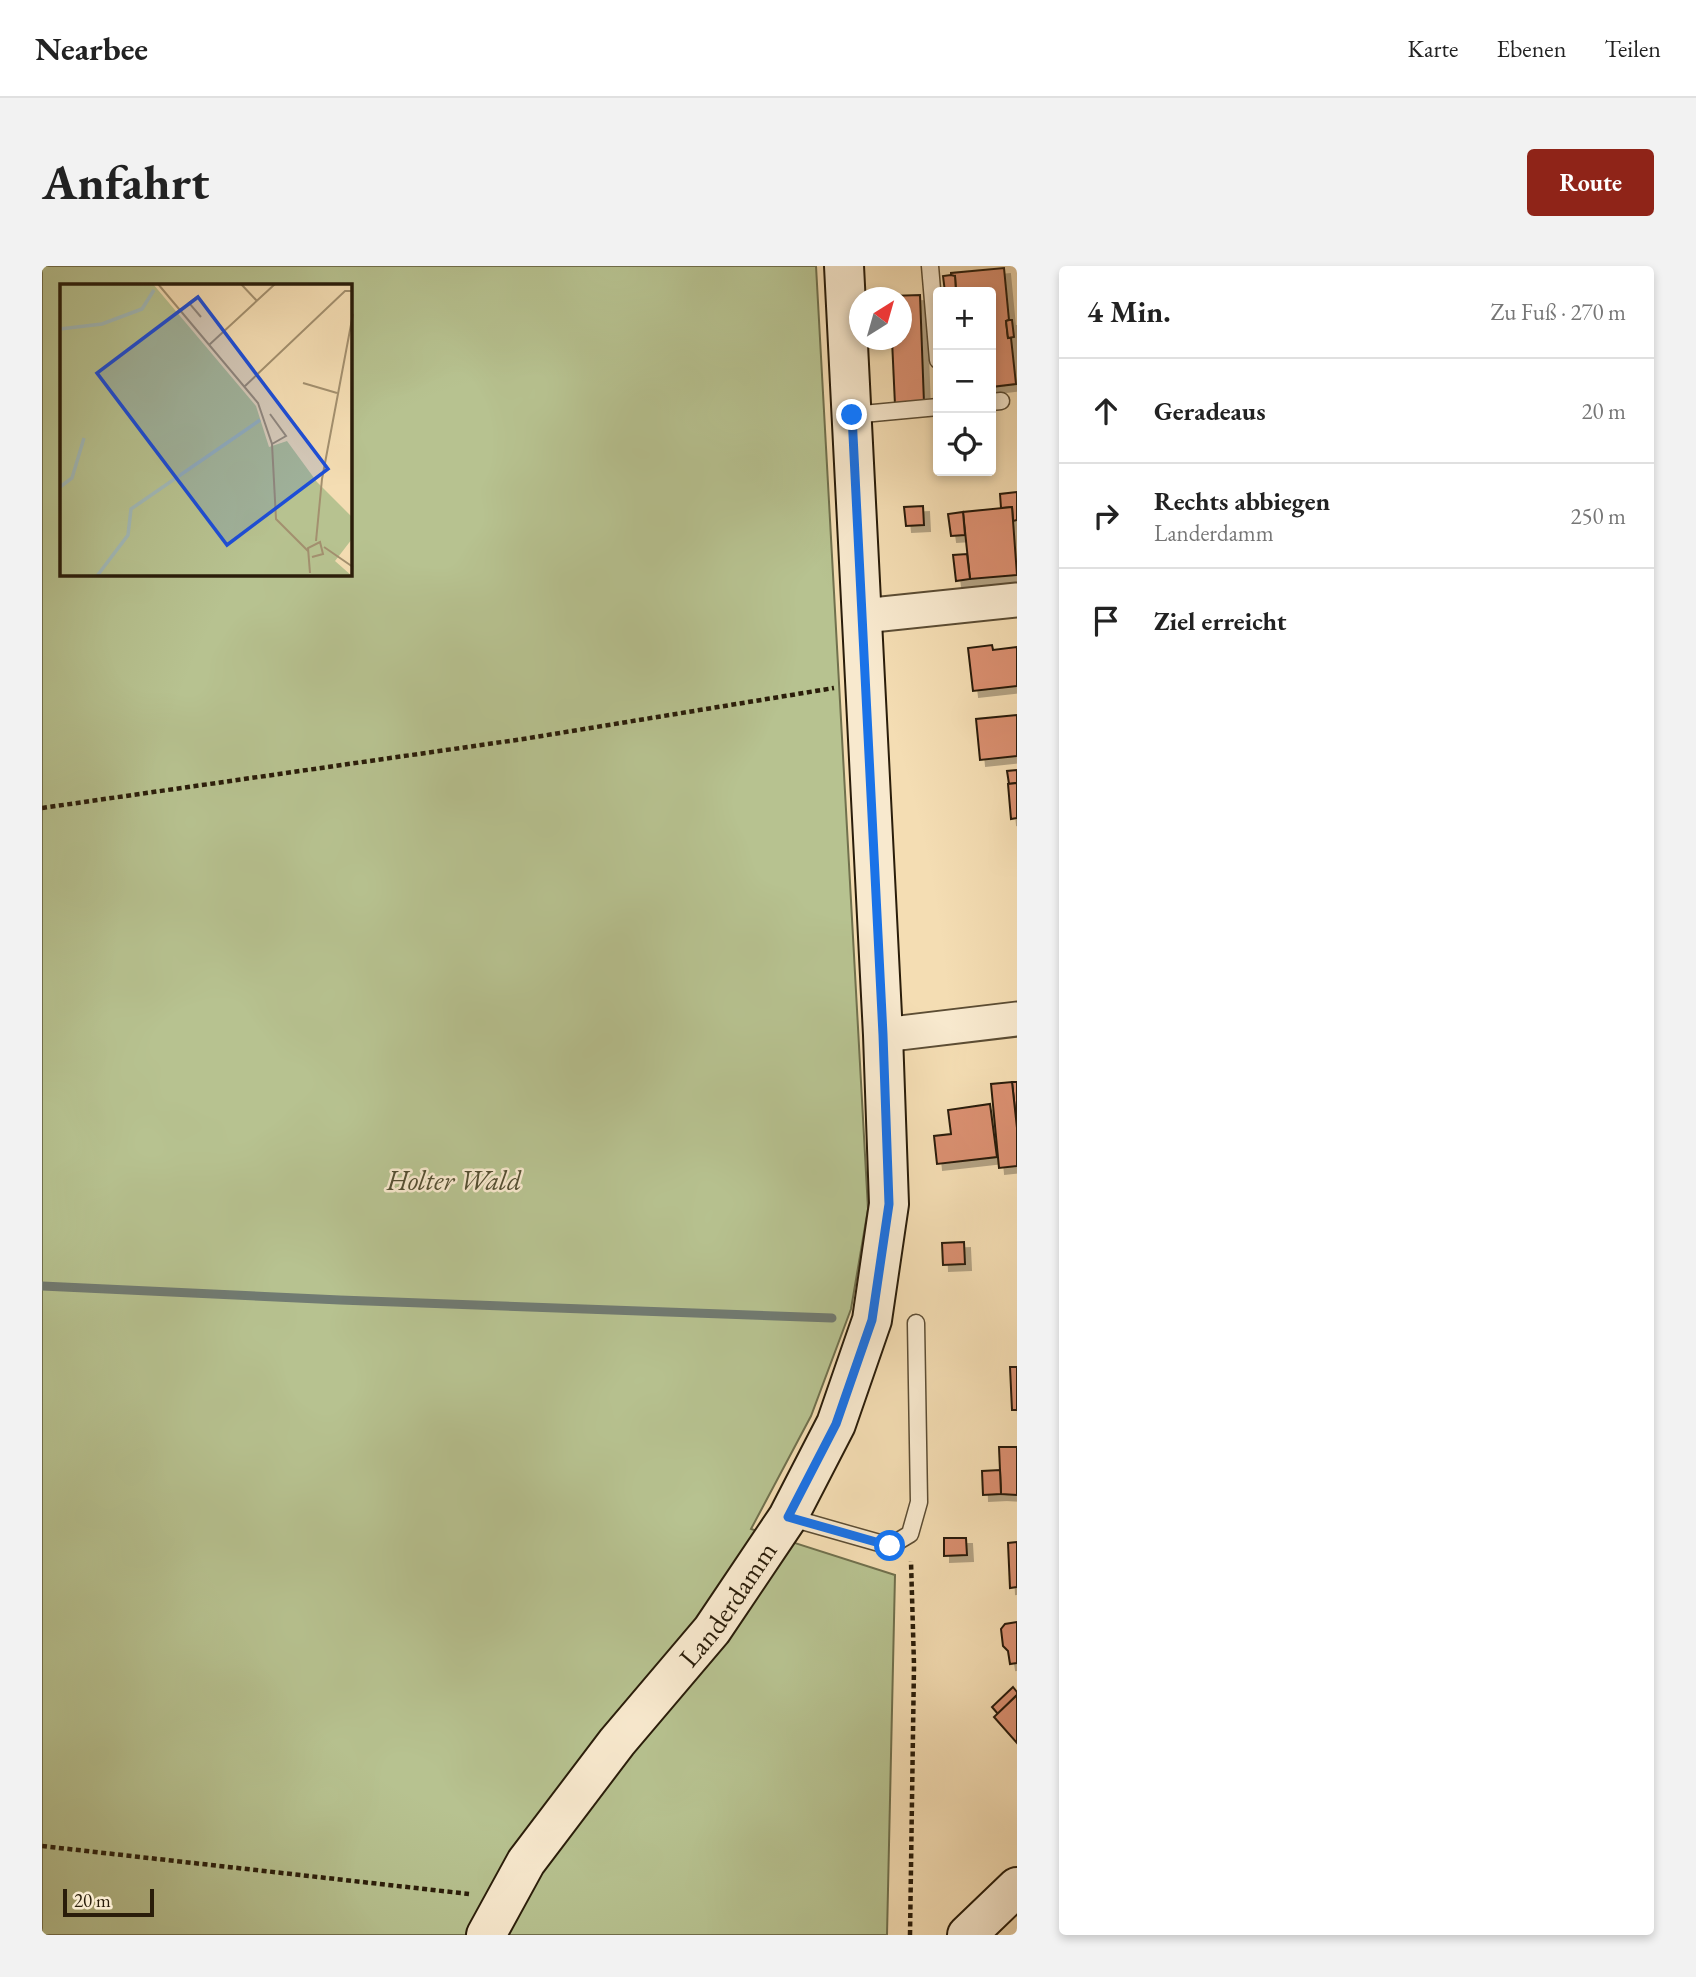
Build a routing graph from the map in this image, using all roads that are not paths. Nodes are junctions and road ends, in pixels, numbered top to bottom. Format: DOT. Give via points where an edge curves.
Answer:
graph roads {
  1 [pos="844,266"];
  2 [pos="930,266"];
  3 [pos="937,350"];
  4 [pos="933,407"];
  5 [pos="852,415"];
  6 [pos="1017,600"];
  7 [pos="863,616"];
  8 [pos="1017,1019"];
  9 [pos="883,1035"];
  10 [pos="916,1323"];
  11 [pos="788,1517"];
  12 [pos="1017,1887"];
  13 [pos="486,1935"];
  14 [pos="967,1935"];
  1 -- 5 [label="main road, Landerdamm"];
  2 -- 3 [label="lane"];
  4 -- 5 [label="lane"];
  5 -- 7 [label="main road, Landerdamm"];
  6 -- 7 [label="street"];
  7 -- 9 [label="main road, Landerdamm"];
  8 -- 9 [label="street"];
  9 -- 11 [label="main road, Landerdamm" via="889,1204 872,1320 836,1424"];
  10 -- 11 [label="lane" via="919,1502 910,1534 890,1546"];
  11 -- 13 [label="main road, Landerdamm" via="712,1630 617,1742 526,1862"];
  12 -- 14 [label="main road"];
}
